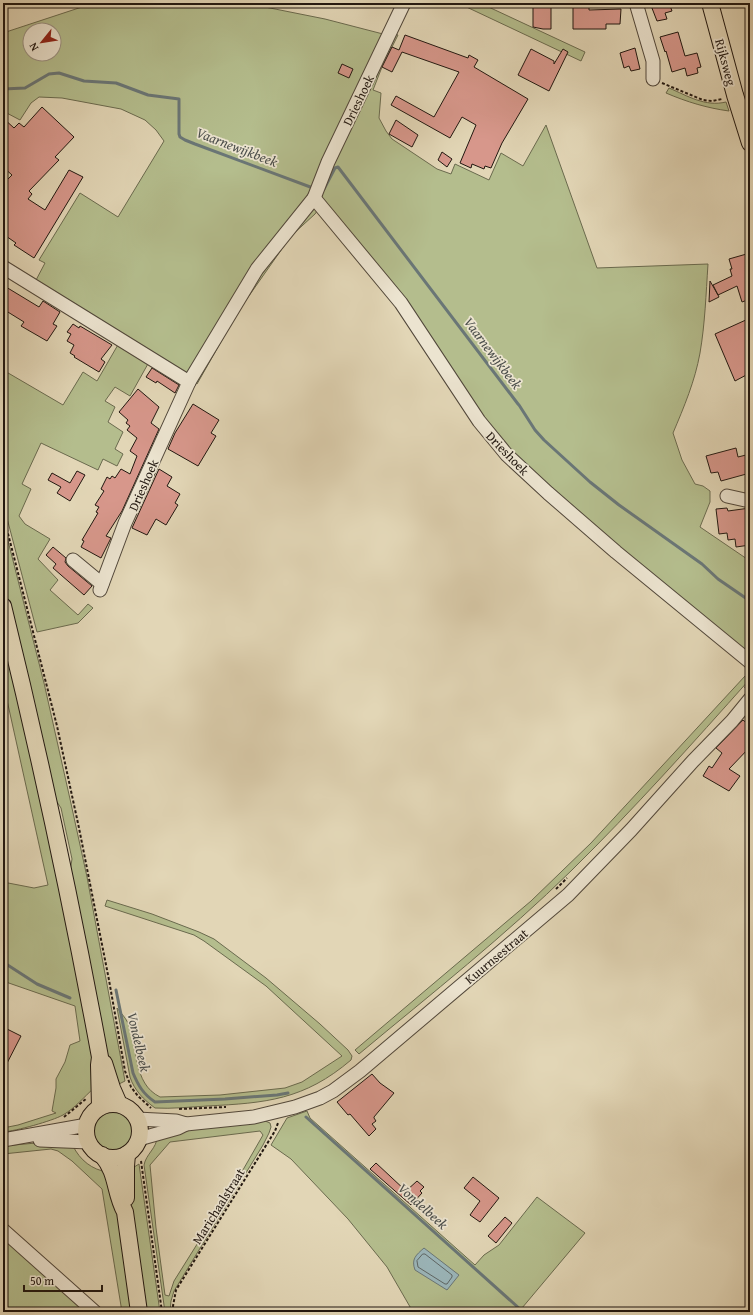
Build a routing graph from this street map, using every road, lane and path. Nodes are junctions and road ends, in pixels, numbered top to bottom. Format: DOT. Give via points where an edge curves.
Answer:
graph roads {
  1 [pos="404,3"];
  2 [pos="636,3"];
  3 [pos="710,3"];
  4 [pos="653,79"];
  5 [pos="735,95"];
  6 [pos="750,143"];
  7 [pos="314,198"];
  8 [pos="3,267"];
  9 [pos="189,382"];
  10 [pos="727,496"];
  11 [pos="750,499"];
  12 [pos="3,514"];
  13 [pos="73,560"];
  14 [pos="3,606"];
  15 [pos="750,662"];
  16 [pos="750,682"];
  17 [pos="746,696"];
  18 [pos="569,876"];
  19 [pos="553,892"];
  20 [pos="100,1057"];
  21 [pos="119,1104"];
  22 [pos="100,1107"];
  23 [pos="229,1107"];
  24 [pos="176,1109"];
  25 [pos="282,1111"];
  26 [pos="137,1119"];
  27 [pos="153,1120"];
  28 [pos="186,1124"];
  29 [pos="87,1125"];
  30 [pos="139,1139"];
  31 [pos="6,1140"];
  32 [pos="88,1142"];
  33 [pos="102,1155"];
  34 [pos="134,1156"];
  35 [pos="125,1212"];
  36 [pos="3,1230"];
  37 [pos="95,1312"];
  38 [pos="140,1312"];
  39 [pos="162,1312"];
  40 [pos="174,1312"];
  1 -- 7 [label="street, Drieshoek" via="328,162"];
  2 -- 4 [label="street" via="653,61"];
  3 -- 5 [label="main road, Rijksweg"];
  4 -- 5 [label="path" via="708,101"];
  5 -- 6 [label="main road, Rijksweg"];
  7 -- 9 [label="street, Drieshoek" via="257,268"];
  7 -- 15 [label="street, Drieshoek" via="401,303 479,422 507,455 616,552"];
  8 -- 9 [label="street"];
  9 -- 13 [label="street, Drieshoek" via="125,523 101,587"];
  10 -- 11 [label="street"];
  12 -- 27 [label="path" via="57,726 125,1071 131,1087 153,1110"];
  14 -- 20 [label="main road" via="63,865"];
  16 -- 17 [label="path"];
  17 -- 25 [label="street, Kuurnsestraat" via="732,720 568,895 360,1071 326,1095"];
  18 -- 19 [label="path"];
  20 -- 21 [label="main road" via="105,1064"];
  20 -- 22 [label="main road"];
  21 -- 22 [label="main road"];
  21 -- 26 [label="main road" via="133,1113"];
  22 -- 29 [label="main road" via="92,1114"];
  23 -- 24 [label="path"];
  25 -- 28 [label="street, Kuurnsestraat" via="254,1117"];
  25 -- 40 [label="path, Marichaalstraat" via="275,1131 176,1290"];
  26 -- 27 [label="street, Kuurnsestraat"];
  26 -- 30 [label="main road"];
  27 -- 28 [label="street, Kuurnsestraat"];
  28 -- 30 [label="street, Kuurnsestraat"];
  29 -- 31 [label="street"];
  29 -- 32 [label="main road"];
  30 -- 34 [label="main road" via="134,1147"];
  31 -- 32 [label="street"];
  32 -- 33 [label="main road"];
  33 -- 34 [label="main road" via="110,1158"];
  33 -- 35 [label="main road" via="111,1168"];
  34 -- 35 [label="main road" via="126,1183"];
  34 -- 39 [label="path"];
  35 -- 38 [label="main road"];
  36 -- 37 [label="street"];
}
